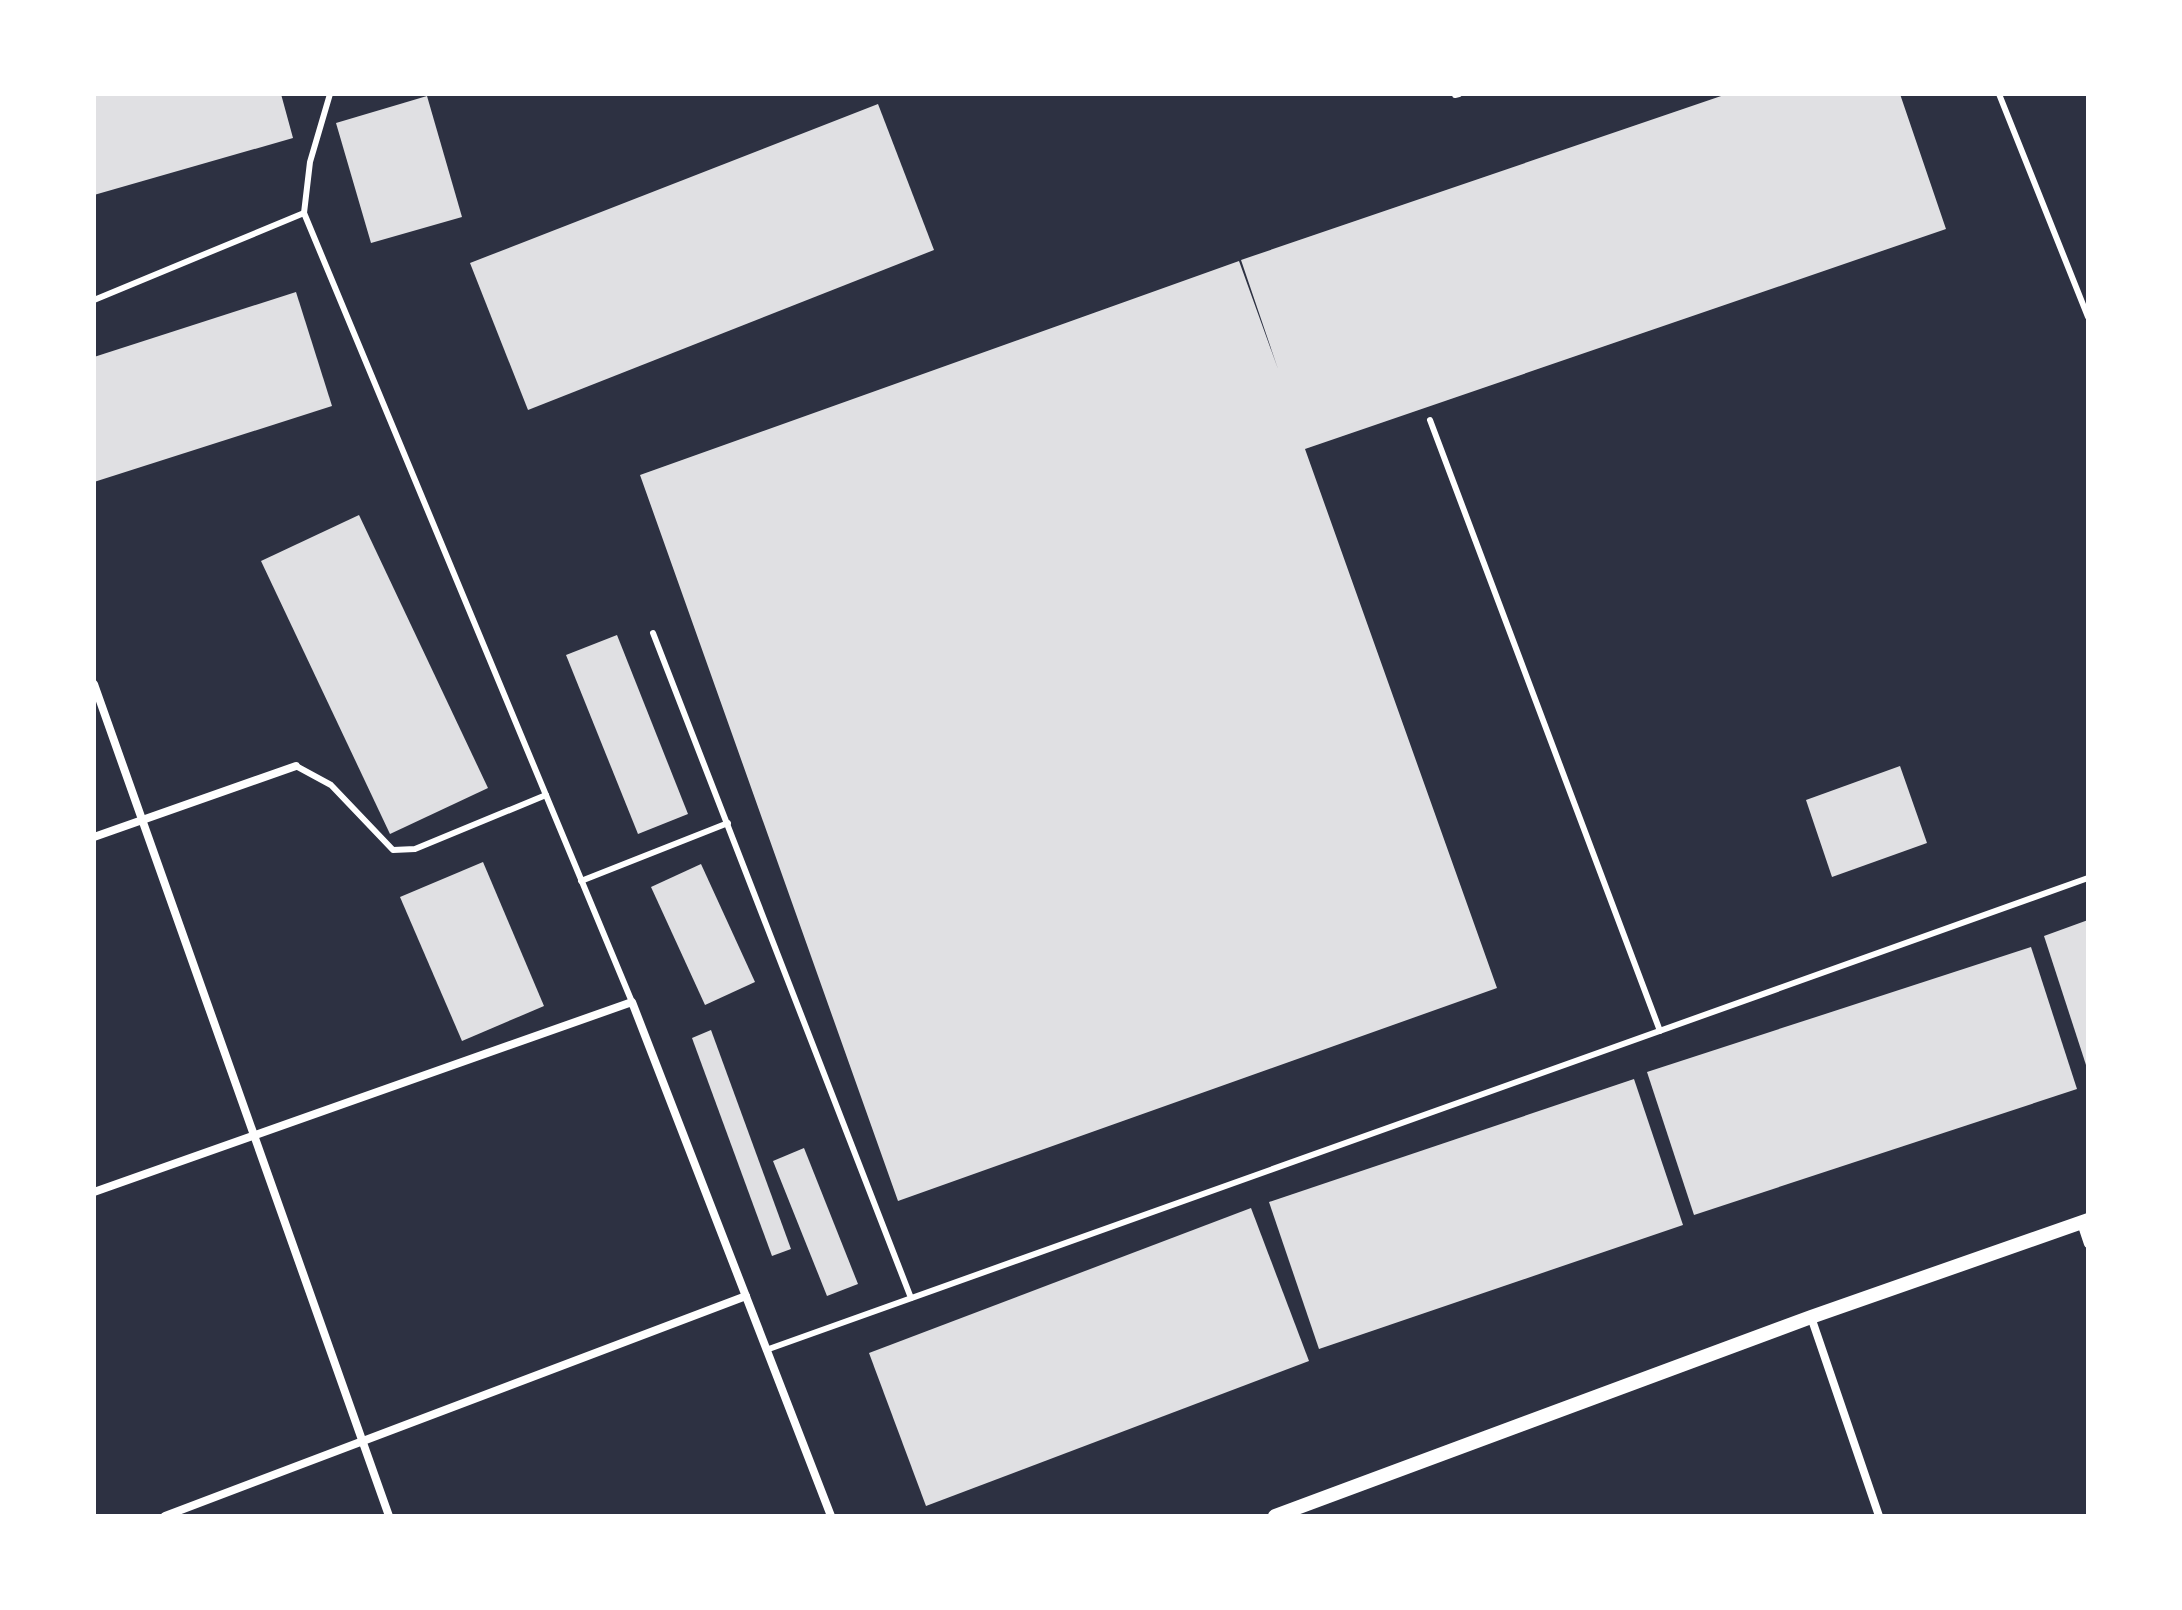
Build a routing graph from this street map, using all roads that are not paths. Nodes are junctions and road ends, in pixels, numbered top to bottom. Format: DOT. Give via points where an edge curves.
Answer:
graph roads {
  1 [pos="330,94"];
  2 [pos="1999,94"];
  3 [pos="304,213"];
  4 [pos="94,300"];
  5 [pos="2088,317"];
  6 [pos="1430,420"];
  7 [pos="653,633"];
  8 [pos="94,684"];
  9 [pos="296,766"];
  10 [pos="546,795"];
  11 [pos="143,820"];
  12 [pos="728,823"];
  13 [pos="94,837"];
  14 [pos="2088,878"];
  15 [pos="581,881"];
  16 [pos="632,1002"];
  17 [pos="1660,1031"];
  18 [pos="254,1135"];
  19 [pos="94,1192"];
  20 [pos="2084,1222"];
  21 [pos="2088,1244"];
  22 [pos="746,1296"];
  23 [pos="911,1298"];
  24 [pos="1811,1317"];
  25 [pos="766,1350"];
  26 [pos="363,1441"];
  27 [pos="1279,1515"];
  28 [pos="165,1516"];
  29 [pos="389,1516"];
  30 [pos="831,1516"];
  31 [pos="1879,1516"];
  1 -- 3 [label="lane" via="310,162"];
  2 -- 5 [label="lane"];
  3 -- 4 [label="lane"];
  3 -- 10 [label="lane"];
  6 -- 17 [label="lane"];
  7 -- 12 [label="lane"];
  8 -- 11 [label="street"];
  9 -- 10 [label="lane" via="331,785 393,850 415,849"];
  9 -- 11 [label="street"];
  10 -- 15 [label="lane"];
  11 -- 13 [label="street"];
  11 -- 18 [label="street"];
  12 -- 15 [label="lane"];
  12 -- 23 [label="lane"];
  14 -- 17 [label="lane"];
  15 -- 16 [label="lane"];
  16 -- 18 [label="street"];
  16 -- 22 [label="street"];
  17 -- 23 [label="lane"];
  18 -- 19 [label="street"];
  18 -- 26 [label="street"];
  20 -- 21 [label="street"];
  20 -- 24 [label="street"];
  22 -- 25 [label="street"];
  22 -- 26 [label="street"];
  23 -- 25 [label="lane"];
  24 -- 27 [label="street"];
  24 -- 31 [label="street"];
  25 -- 30 [label="street"];
  26 -- 28 [label="street"];
  26 -- 29 [label="street"];
}
